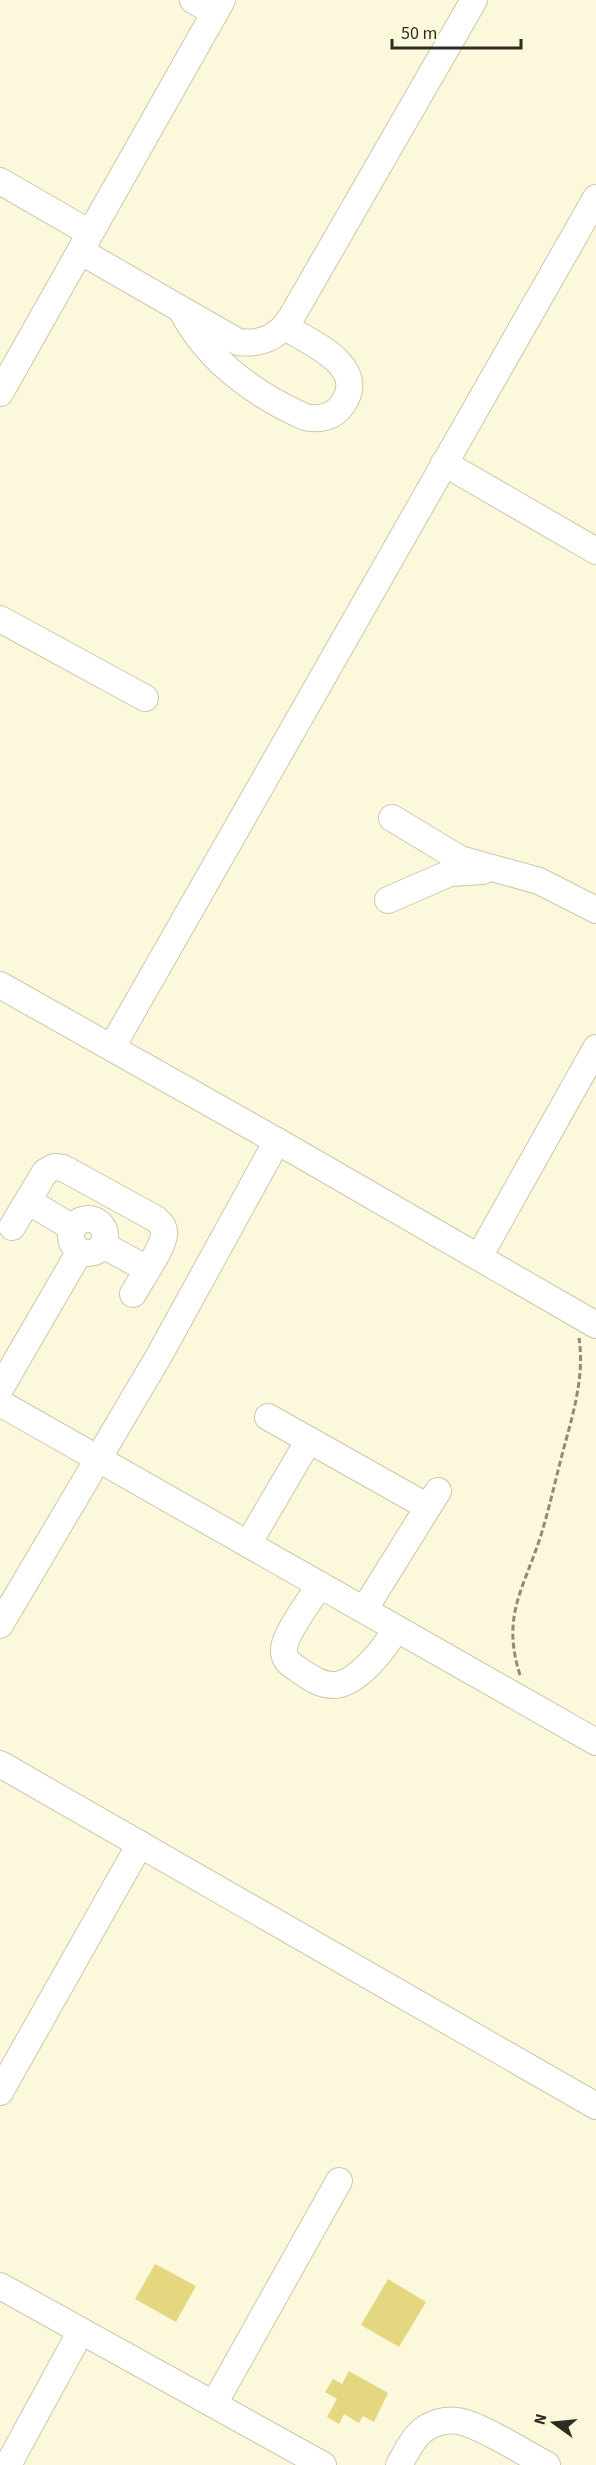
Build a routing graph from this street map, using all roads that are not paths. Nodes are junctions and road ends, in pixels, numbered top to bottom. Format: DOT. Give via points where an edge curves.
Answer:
graph roads {
  1 [pos="474,0"];
  2 [pos="210,4"];
  3 [pos="0,181"];
  4 [pos="596,198"];
  5 [pos="85,242"];
  6 [pos="181,310"];
  7 [pos="285,327"];
  8 [pos="0,393"];
  9 [pos="444,463"];
  10 [pos="596,550"];
  11 [pos="0,619"];
  12 [pos="144,698"];
  13 [pos="392,818"];
  14 [pos="504,871"];
  15 [pos="388,900"];
  16 [pos="596,910"];
  17 [pos="0,985"];
  18 [pos="112,1047"];
  19 [pos="596,1048"];
  20 [pos="277,1141"];
  21 [pos="111,1194"];
  22 [pos="28,1201"];
  23 [pos="12,1227"];
  24 [pos="88,1236"];
  25 [pos="479,1257"];
  26 [pos="147,1269"];
  27 [pos="133,1294"];
  28 [pos="585,1319"];
  29 [pos="0,1389"];
  30 [pos="0,1403"];
  31 [pos="268,1417"];
  32 [pos="309,1440"];
  33 [pos="99,1459"];
  34 [pos="249,1544"];
  35 [pos="320,1585"];
  36 [pos="364,1610"];
  37 [pos="0,1625"];
  38 [pos="396,1629"];
  39 [pos="596,1742"];
  40 [pos="0,1764"];
  41 [pos="140,1844"];
  42 [pos="0,2092"];
  43 [pos="596,2106"];
  44 [pos="339,2181"];
  45 [pos="0,2286"];
  46 [pos="81,2331"];
  47 [pos="214,2404"];
  48 [pos="8,2465"];
  49 [pos="323,2465"];
  50 [pos="399,2465"];
  51 [pos="546,2465"];
  1 -- 7 [label="street"];
  2 -- 5 [label="street"];
  3 -- 5 [label="street"];
  4 -- 9 [label="street"];
  5 -- 6 [label="street"];
  5 -- 8 [label="street"];
  6 -- 7 [label="street" via="238,342 264,341"];
  6 -- 7 [label="street" via="213,356 242,380 305,417 329,417 346,400 350,388 346,371 334,357"];
  9 -- 10 [label="street"];
  9 -- 18 [label="street"];
  11 -- 12 [label="street"];
  13 -- 14 [label="street" via="460,859"];
  14 -- 15 [label="street" via="450,873"];
  14 -- 16 [label="street" via="539,880"];
  17 -- 18 [label="street"];
  18 -- 20 [label="street"];
  19 -- 25 [label="street"];
  20 -- 25 [label="street"];
  20 -- 33 [label="street"];
  21 -- 22 [label="street" via="54,1167 45,1172"];
  21 -- 24 [label="street"];
  21 -- 26 [label="street" via="156,1219 163,1227 164,1238"];
  22 -- 23 [label="street"];
  22 -- 24 [label="street"];
  24 -- 26 [label="street"];
  24 -- 29 [label="street"];
  25 -- 28 [label="street"];
  26 -- 27 [label="street"];
  30 -- 33 [label="street"];
  31 -- 32 [label="street"];
  32 -- 34 [label="street"];
  32 -- 36 [label="street" via="433,1499"];
  33 -- 34 [label="street"];
  33 -- 37 [label="street"];
  34 -- 35 [label="street"];
  35 -- 36 [label="street"];
  35 -- 38 [label="street" via="283,1651 288,1663 316,1681 334,1685 351,1680 380,1654"];
  36 -- 38 [label="street"];
  38 -- 39 [label="street"];
  40 -- 41 [label="street"];
  41 -- 42 [label="street"];
  41 -- 43 [label="street"];
  44 -- 47 [label="street"];
  45 -- 46 [label="street"];
  46 -- 47 [label="street"];
  46 -- 48 [label="street"];
  47 -- 49 [label="street"];
  50 -- 51 [label="street" via="423,2430 446,2421 470,2424"];
}
